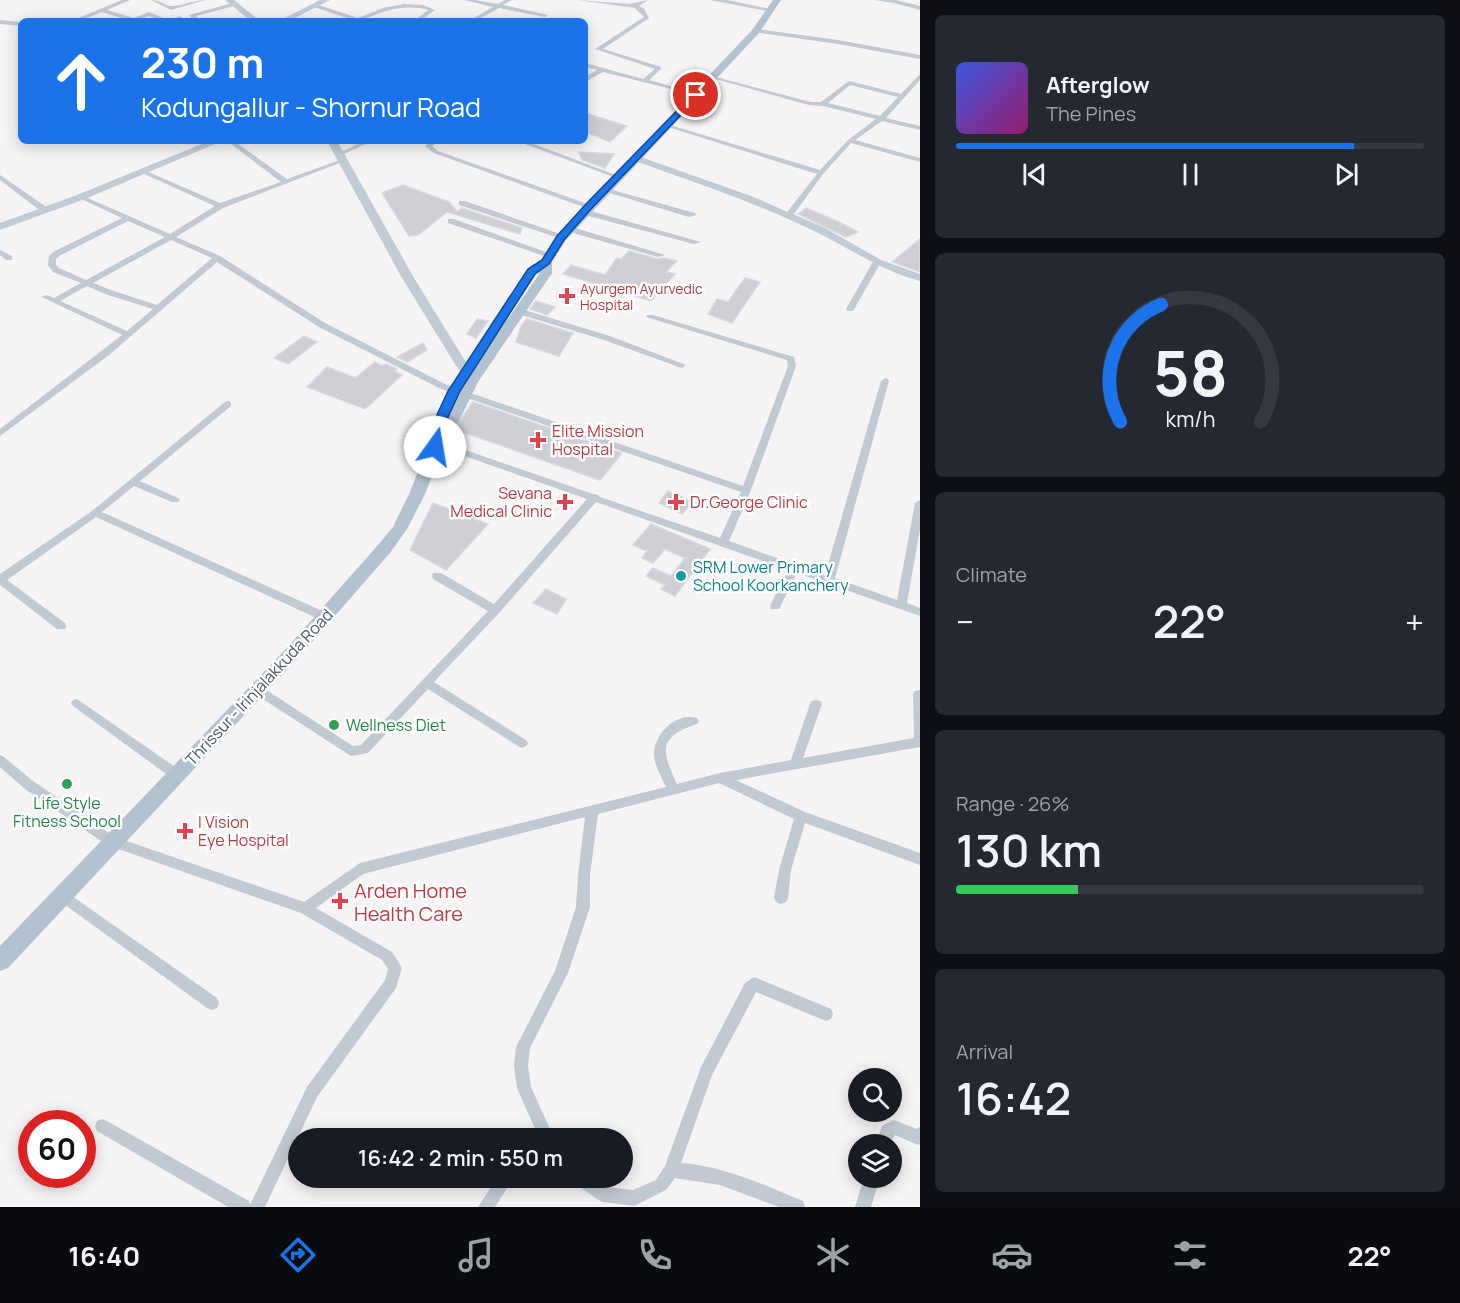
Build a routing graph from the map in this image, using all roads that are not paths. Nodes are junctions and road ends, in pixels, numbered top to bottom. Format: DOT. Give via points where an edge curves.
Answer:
graph roads {
  1 [pos="127,0"];
  2 [pos="154,0"];
  3 [pos="202,0"];
  4 [pos="326,0"];
  5 [pos="467,0"];
  6 [pos="509,0"];
  7 [pos="581,0"];
  8 [pos="644,0"];
  9 [pos="714,0"];
  10 [pos="777,0"];
  11 [pos="878,0"];
  12 [pos="895,1"];
  13 [pos="232,2"];
  14 [pos="316,6"];
  15 [pos="499,6"];
  16 [pos="636,6"];
  17 [pos="920,8"];
  18 [pos="102,10"];
  19 [pos="771,10"];
  20 [pos="545,15"];
  21 [pos="190,16"];
  22 [pos="82,18"];
  23 [pos="128,18"];
  24 [pos="139,18"];
  25 [pos="160,18"];
  26 [pos="186,18"];
  27 [pos="193,18"];
  28 [pos="252,18"];
  29 [pos="290,18"];
  30 [pos="354,18"];
  31 [pos="364,18"];
  32 [pos="420,18"];
  33 [pos="477,18"];
  34 [pos="0,22"];
  35 [pos="18,24"];
  36 [pos="756,31"];
  37 [pos="920,57"];
  38 [pos="588,66"];
  39 [pos="602,70"];
  40 [pos="920,75"];
  41 [pos="714,77"];
  42 [pos="588,78"];
  43 [pos="644,81"];
  44 [pos="696,95"];
  45 [pos="903,96"];
  46 [pos="823,104"];
  47 [pos="882,118"];
  48 [pos="668,126"];
  49 [pos="920,128"];
  50 [pos="850,141"];
  51 [pos="210,144"];
  52 [pos="234,144"];
  53 [pos="334,144"];
  54 [pos="364,144"];
  55 [pos="431,144"];
  56 [pos="528,144"];
  57 [pos="341,157"];
  58 [pos="635,158"];
  59 [pos="920,160"];
  60 [pos="144,171"];
  61 [pos="821,173"];
  62 [pos="0,177"];
  63 [pos="618,177"];
  64 [pos="286,182"];
  65 [pos="605,190"];
  66 [pos="81,197"];
  67 [pos="462,203"];
  68 [pos="220,206"];
  69 [pos="586,209"];
  70 [pos="45,210"];
  71 [pos="692,215"];
  72 [pos="788,216"];
  73 [pos="128,218"];
  74 [pos="451,221"];
  75 [pos="0,227"];
  76 [pos="566,233"];
  77 [pos="171,237"];
  78 [pos="697,242"];
  79 [pos="0,252"];
  80 [pos="661,255"];
  81 [pos="9,258"];
  82 [pos="217,258"];
  83 [pos="548,259"];
  84 [pos="877,262"];
  85 [pos="920,279"];
  86 [pos="86,283"];
  87 [pos="156,308"];
  88 [pos="850,309"];
  89 [pos="518,311"];
  90 [pos="650,317"];
  91 [pos="127,334"];
  92 [pos="682,365"];
  93 [pos="885,381"];
  94 [pos="460,385"];
  95 [pos="228,404"];
  96 [pos="0,433"];
  97 [pos="438,437"];
  98 [pos="133,482"];
  99 [pos="746,490"];
  100 [pos="595,497"];
  101 [pos="175,500"];
  102 [pos="920,503"];
  103 [pos="95,513"];
  104 [pos="723,543"];
  105 [pos="794,568"];
  106 [pos="436,576"];
  107 [pos="0,580"];
  108 [pos="829,580"];
  109 [pos="901,605"];
  110 [pos="775,606"];
  111 [pos="495,610"];
  112 [pos="920,612"];
  113 [pos="325,617"];
  114 [pos="61,626"];
  115 [pos="427,683"];
  116 [pos="259,691"];
  117 [pos="920,694"];
  118 [pos="77,703"];
  119 [pos="816,704"];
  120 [pos="693,721"];
  121 [pos="920,742"];
  122 [pos="522,743"];
  123 [pos="0,760"];
  124 [pos="795,765"];
  125 [pos="177,774"];
  126 [pos="720,778"];
  127 [pos="673,789"];
  128 [pos="592,811"];
  129 [pos="801,816"];
  130 [pos="111,841"];
  131 [pos="920,859"];
  132 [pos="62,895"];
  133 [pos="781,898"];
  134 [pos="305,908"];
  135 [pos="1,958"];
  136 [pos="212,1003"];
  137 [pos="826,1014"];
  138 [pos="102,1126"];
  139 [pos="538,1128"];
  140 [pos="886,1134"];
  141 [pos="920,1135"];
  142 [pos="671,1170"];
  143 [pos="499,1188"];
  144 [pos="593,1188"];
  145 [pos="869,1188"];
  146 [pos="243,1207"];
  147 [pos="257,1207"];
  148 [pos="486,1207"];
  149 [pos="797,1207"];
  150 [pos="863,1207"];
  1 -- 18 [label="street"];
  2 -- 3 [label="street" via="171,8"];
  4 -- 14 [label="street"];
  5 -- 15 [label="street"];
  6 -- 15 [label="street"];
  7 -- 16 [label="street"];
  8 -- 16 [label="street"];
  9 -- 19 [label="street"];
  10 -- 19 [label="main road"];
  11 -- 12 [label="street"];
  12 -- 17 [label="street"];
  13 -- 21 [label="street"];
  13 -- 28 [label="street"];
  14 -- 29 [label="street"];
  14 -- 30 [label="street"];
  15 -- 20 [label="street"];
  15 -- 33 [label="street"];
  16 -- 43 [label="street" via="647,16 598,49 659,68"];
  18 -- 22 [label="street"];
  18 -- 23 [label="street"];
  19 -- 36 [label="main road"];
  21 -- 26 [label="street"];
  21 -- 27 [label="street"];
  24 -- 25 [label="street" via="149,14"];
  31 -- 32 [label="street" via="392,5 407,3 432,9"];
  34 -- 35 [label="street"];
  36 -- 37 [label="street"];
  36 -- 41 [label="main road"];
  38 -- 39 [label="street"];
  39 -- 42 [label="street"];
  39 -- 43 [label="street"];
  40 -- 45 [label="street"];
  41 -- 44 [label="main road"];
  41 -- 46 [label="street"];
  43 -- 44 [label="street"];
  44 -- 48 [label="main road"];
  45 -- 46 [label="street" via="849,83"];
  45 -- 47 [label="street"];
  46 -- 47 [label="street"];
  47 -- 49 [label="street"];
  47 -- 50 [label="street"];
  48 -- 58 [label="main road"];
  48 -- 61 [label="street"];
  50 -- 59 [label="street"];
  50 -- 61 [label="street"];
  51 -- 60 [label="street"];
  52 -- 64 [label="street"];
  53 -- 57 [label="street"];
  54 -- 57 [label="street"];
  55 -- 69 [label="street" via="428,146 436,152"];
  56 -- 63 [label="street"];
  57 -- 64 [label="street"];
  57 -- 94 [label="street" via="408,278"];
  58 -- 63 [label="main road"];
  58 -- 72 [label="street"];
  60 -- 66 [label="street"];
  60 -- 68 [label="street"];
  61 -- 72 [label="street"];
  62 -- 70 [label="street"];
  63 -- 65 [label="main road"];
  64 -- 68 [label="street"];
  65 -- 69 [label="main road"];
  65 -- 71 [label="street"];
  66 -- 70 [label="street"];
  66 -- 73 [label="street"];
  67 -- 76 [label="street"];
  68 -- 77 [label="street"];
  69 -- 76 [label="main road"];
  69 -- 78 [label="street"];
  70 -- 75 [label="street"];
  72 -- 84 [label="street"];
  73 -- 77 [label="street"];
  73 -- 86 [label="street" via="52,258 56,270"];
  74 -- 83 [label="street"];
  76 -- 80 [label="street"];
  76 -- 83 [label="main road"];
  77 -- 82 [label="street"];
  77 -- 86 [label="street"];
  79 -- 81 [label="street"];
  82 -- 87 [label="street"];
  82 -- 94 [label="street" via="330,330"];
  83 -- 89 [label="main road" via="546,273"];
  83 -- 94 [label="main road" via="531,272"];
  84 -- 85 [label="street"];
  84 -- 88 [label="street"];
  86 -- 87 [label="street"];
  86 -- 91 [label="street" via="50,299"];
  87 -- 91 [label="street"];
  89 -- 92 [label="street"];
  89 -- 94 [label="main road"];
  90 -- 99 [label="street" via="790,359 792,366"];
  91 -- 96 [label="street"];
  93 -- 108 [label="street"];
  94 -- 97 [label="main road, Thrissur - Irinjalakkuda Road" via="452,421"];
  94 -- 99 [label="street"];
  95 -- 98 [label="street"];
  97 -- 100 [label="street"];
  97 -- 113 [label="main road, Thrissur - Irinjalakkuda Road" via="418,492 399,529"];
  98 -- 101 [label="street"];
  98 -- 103 [label="street"];
  99 -- 104 [label="street"];
  100 -- 104 [label="street"];
  100 -- 111 [label="street"];
  102 -- 109 [label="street"];
  103 -- 107 [label="street"];
  103 -- 113 [label="street"];
  104 -- 105 [label="street"];
  105 -- 108 [label="street"];
  105 -- 110 [label="street"];
  106 -- 111 [label="street"];
  107 -- 114 [label="street"];
  108 -- 109 [label="street"];
  109 -- 112 [label="street"];
  111 -- 115 [label="street"];
  113 -- 116 [label="main road, Thrissur - Irinjalakkuda Road"];
  115 -- 116 [label="street" via="364,750 351,751"];
  115 -- 122 [label="street"];
  116 -- 125 [label="main road, Thrissur - Irinjalakkuda Road"];
  117 -- 121 [label="street"];
  118 -- 125 [label="street"];
  119 -- 124 [label="street"];
  120 -- 127 [label="street" via="676,723 665,735 660,757"];
  121 -- 124 [label="street"];
  123 -- 130 [label="street" via="29,785"];
  124 -- 126 [label="street"];
  125 -- 130 [label="main road, Thrissur - Irinjalakkuda Road"];
  126 -- 127 [label="street"];
  126 -- 129 [label="street"];
  127 -- 128 [label="street"];
  128 -- 134 [label="street" via="360,869"];
  128 -- 139 [label="street" via="583,907 561,973 523,1047 524,1088"];
  129 -- 131 [label="street"];
  129 -- 133 [label="street"];
  130 -- 132 [label="main road, Thrissur - Irinjalakkuda Road"];
  130 -- 134 [label="street"];
  132 -- 135 [label="main road, Thrissur - Irinjalakkuda Road"];
  132 -- 136 [label="street"];
  134 -- 147 [label="street" via="387,956 394,968 391,982 312,1092"];
  137 -- 142 [label="street" via="754,984 750,988 706,1072"];
  138 -- 146 [label="street"];
  140 -- 141 [label="street" via="894,1127"];
  142 -- 144 [label="street" via="661,1185 634,1198 602,1194"];
  142 -- 149 [label="street" via="693,1171 746,1185"];
  143 -- 148 [label="street"];
  145 -- 150 [label="street"];
}
